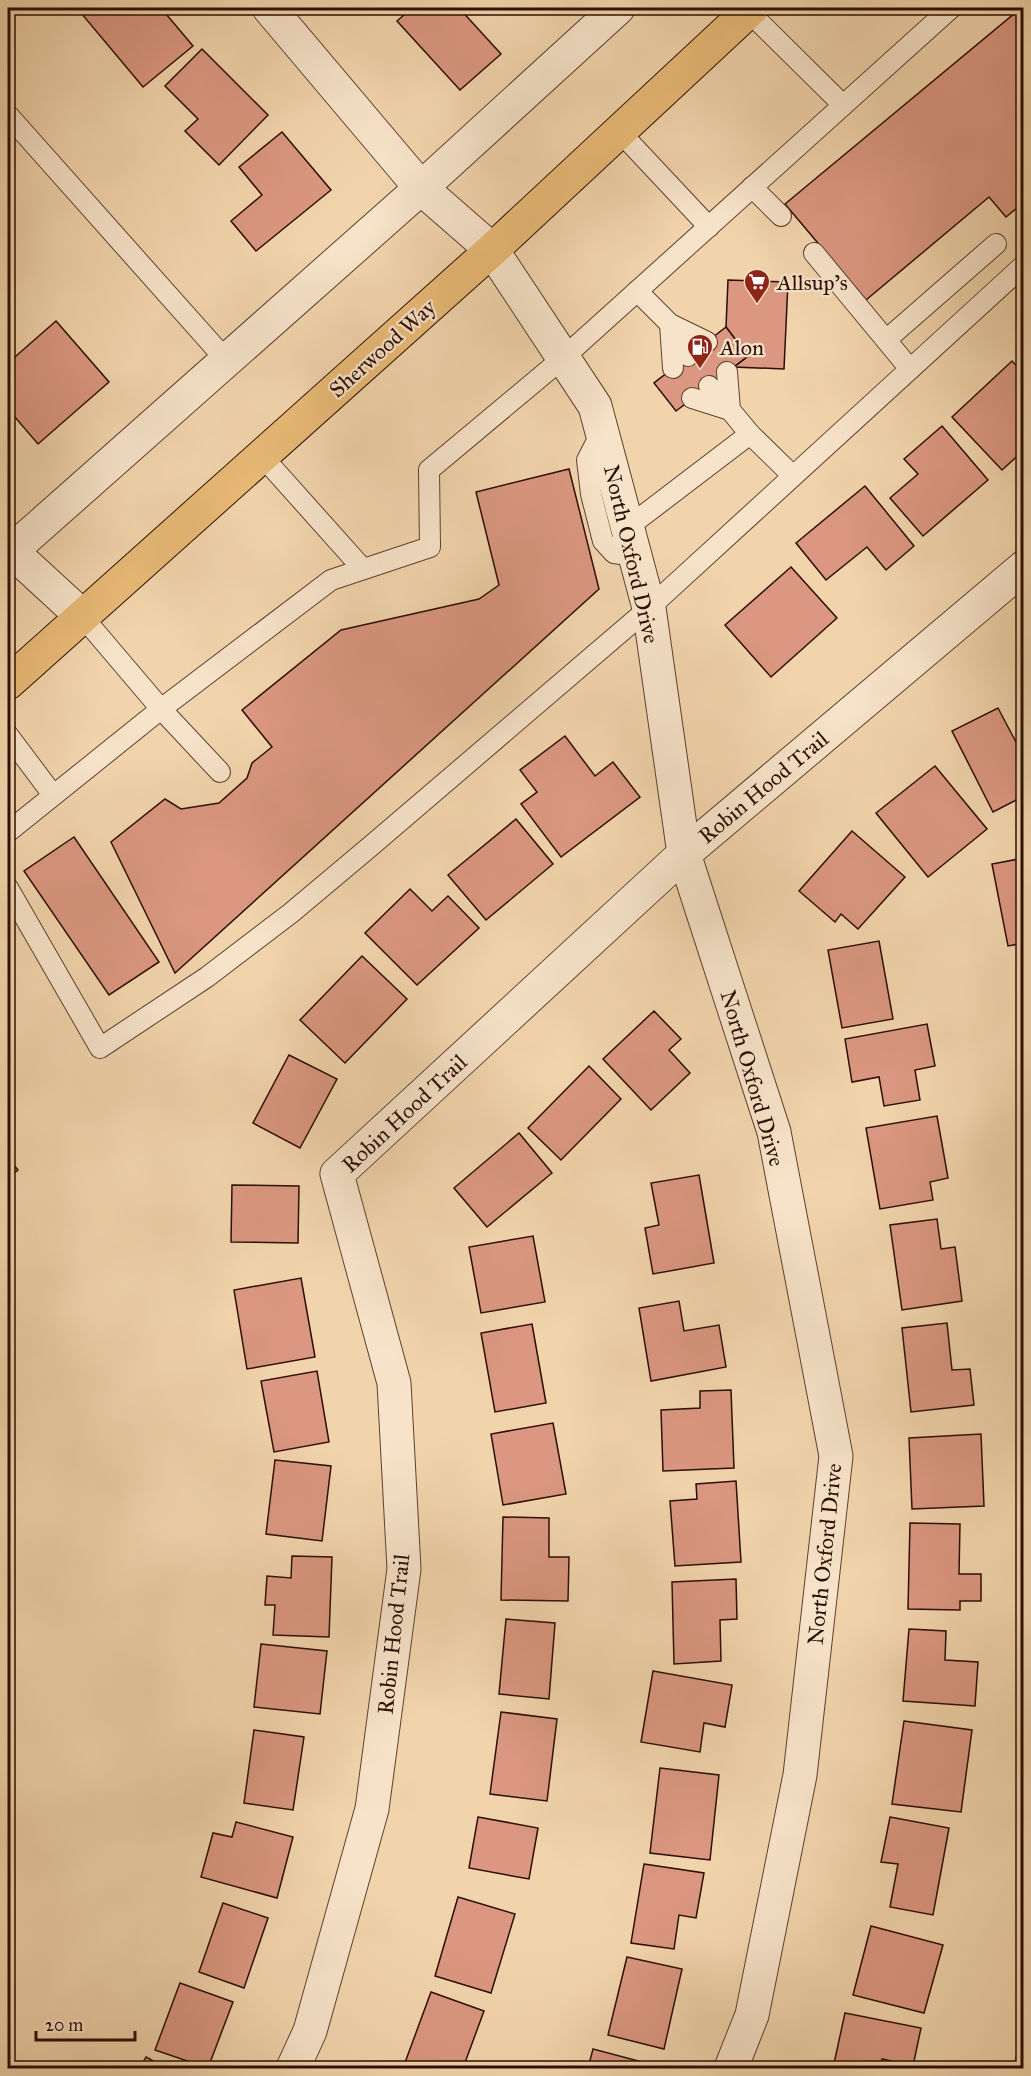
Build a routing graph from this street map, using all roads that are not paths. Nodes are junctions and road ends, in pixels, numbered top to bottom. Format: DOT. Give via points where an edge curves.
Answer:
graph roads {
  1 [pos="269,8"];
  2 [pos="618,8"];
  3 [pos="951,8"];
  4 [pos="750,9"];
  5 [pos="843,105"];
  6 [pos="8,115"];
  7 [pos="619,131"];
  8 [pos="752,187"];
  9 [pos="421,188"];
  10 [pos="781,216"];
  11 [pos="709,227"];
  12 [pos="996,244"];
  13 [pos="492,250"];
  14 [pos="814,253"];
  15 [pos="1023,265"];
  16 [pos="637,291"];
  17 [pos="670,324"];
  18 [pos="886,340"];
  19 [pos="706,342"];
  20 [pos="563,358"];
  21 [pos="226,360"];
  22 [pos="680,362"];
  23 [pos="910,369"];
  24 [pos="727,372"];
  25 [pos="710,386"];
  26 [pos="692,398"];
  27 [pos="730,410"];
  28 [pos="750,434"];
  29 [pos="262,456"];
  30 [pos="793,476"];
  31 [pos="632,541"];
  32 [pos="8,551"];
  33 [pos="363,569"];
  34 [pos="1021,576"];
  35 [pos="649,608"];
  36 [pos="82,616"];
  37 [pos="8,683"];
  38 [pos="161,709"];
  39 [pos="8,735"];
  40 [pos="220,772"];
  41 [pos="53,795"];
  42 [pos="8,832"];
  43 [pos="684,854"];
  44 [pos="8,888"];
  45 [pos="293,2068"];
  46 [pos="731,2068"];
  1 -- 9 [label="street, North Oxford Drive"];
  2 -- 9 [label="street"];
  3 -- 5 [label="lane"];
  4 -- 5 [label="lane"];
  4 -- 7 [label="main road, Sherwood Way"];
  5 -- 8 [label="lane"];
  6 -- 21 [label="lane"];
  7 -- 11 [label="lane"];
  7 -- 13 [label="main road, Sherwood Way"];
  8 -- 10 [label="lane"];
  8 -- 11 [label="lane"];
  9 -- 13 [label="street, North Oxford Drive"];
  9 -- 21 [label="street"];
  11 -- 16 [label="lane"];
  12 -- 18 [label="lane"];
  13 -- 20 [label="street, North Oxford Drive"];
  13 -- 29 [label="main road, Sherwood Way"];
  14 -- 18 [label="lane"];
  15 -- 23 [label="lane"];
  16 -- 17 [label="lane"];
  16 -- 20 [label="lane"];
  17 -- 19 [label="lane"];
  17 -- 22 [label="lane"];
  18 -- 23 [label="lane"];
  20 -- 31 [label="street, North Oxford Drive" via="596,406"];
  20 -- 33 [label="lane" via="429,470 430,547"];
  21 -- 32 [label="street"];
  23 -- 30 [label="lane"];
  24 -- 27 [label="lane"];
  25 -- 27 [label="lane"];
  26 -- 27 [label="lane"];
  27 -- 28 [label="lane"];
  28 -- 30 [label="lane"];
  28 -- 31 [label="lane"];
  29 -- 33 [label="lane"];
  29 -- 36 [label="main road, Sherwood Way"];
  30 -- 35 [label="lane"];
  31 -- 35 [label="street, North Oxford Drive"];
  32 -- 36 [label="street"];
  33 -- 38 [label="lane" via="331,580"];
  34 -- 43 [label="street, Robin Hood Trail"];
  35 -- 43 [label="street, North Oxford Drive"];
  35 -- 44 [label="lane" via="291,913 207,977 100,1048"];
  36 -- 37 [label="main road, Sherwood Way"];
  36 -- 38 [label="lane"];
  38 -- 40 [label="lane"];
  38 -- 41 [label="lane"];
  39 -- 41 [label="lane"];
  41 -- 42 [label="lane"];
  43 -- 45 [label="street, Robin Hood Trail" via="337,1174 394,1383 404,1569 372,1809 310,2031"];
  43 -- 46 [label="street, North Oxford Drive" via="774,1132 836,1456 800,1775 752,2015"];
}
